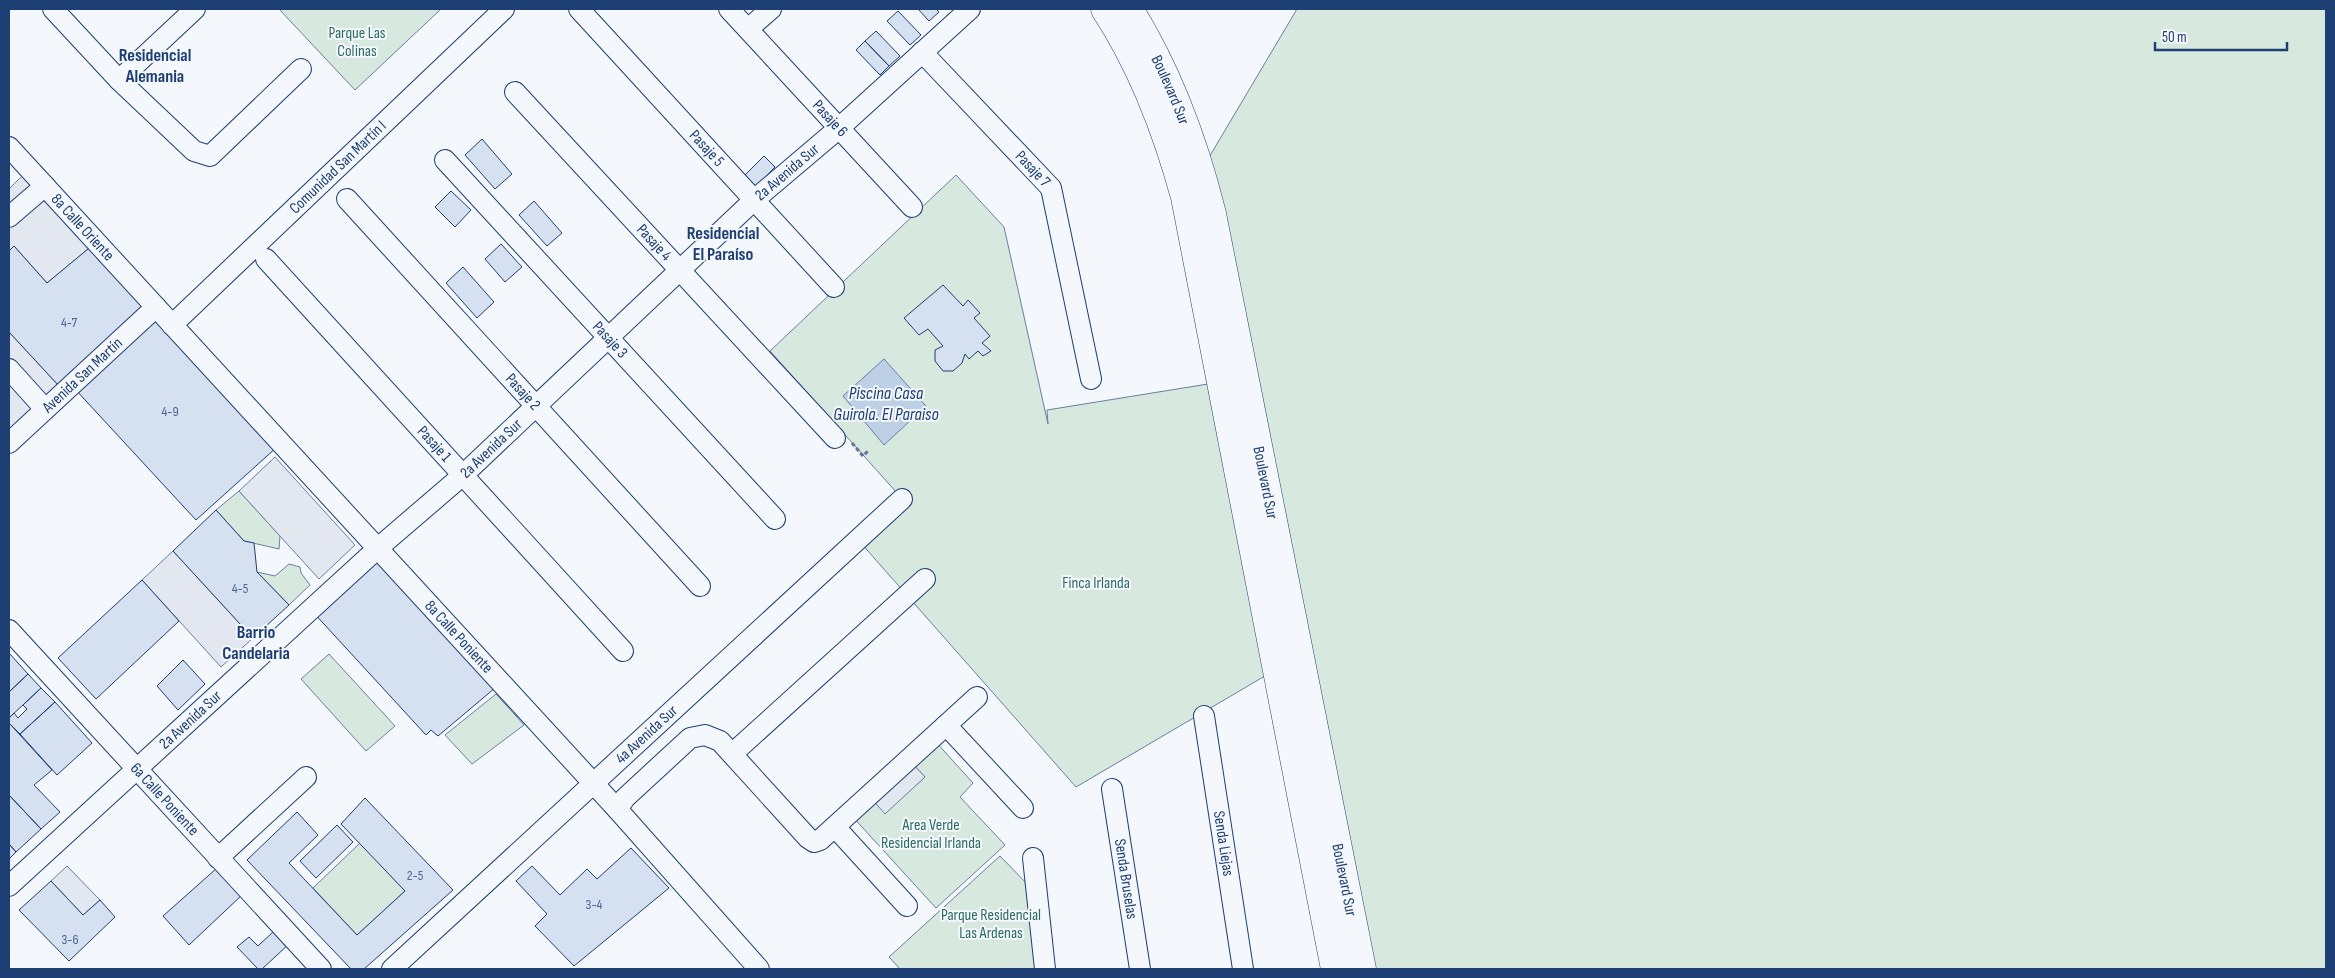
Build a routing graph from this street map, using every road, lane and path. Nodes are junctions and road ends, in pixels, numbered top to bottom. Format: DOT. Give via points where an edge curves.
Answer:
graph roads {
  1 [pos="53,9"];
  2 [pos="195,9"];
  3 [pos="504,9"];
  4 [pos="579,9"];
  5 [pos="729,9"];
  6 [pos="771,9"];
  7 [pos="970,9"];
  8 [pos="1106,9"];
  9 [pos="1129,9"];
  10 [pos="748,30"];
  11 [pos="922,52"];
  12 [pos="301,69"];
  13 [pos="119,80"];
  14 [pos="515,92"];
  15 [pos="838,129"];
  16 [pos="9,147"];
  17 [pos="445,160"];
  18 [pos="44,186"];
  19 [pos="347,199"];
  20 [pos="753,201"];
  21 [pos="912,206"];
  22 [pos="9,218"];
  23 [pos="266,258"];
  24 [pos="681,270"];
  25 [pos="834,287"];
  26 [pos="156,307"];
  27 [pos="172,325"];
  28 [pos="607,339"];
  29 [pos="9,368"];
  30 [pos="1091,378"];
  31 [pos="535,408"];
  32 [pos="45,409"];
  33 [pos="835,438"];
  34 [pos="9,443"];
  35 [pos="462,475"];
  36 [pos="902,499"];
  37 [pos="775,520"];
  38 [pos="378,548"];
  39 [pos="925,579"];
  40 [pos="700,586"];
  41 [pos="11,638"];
  42 [pos="623,651"];
  43 [pos="977,697"];
  44 [pos="1204,716"];
  45 [pos="946,725"];
  46 [pos="732,754"];
  47 [pos="136,769"];
  48 [pos="306,777"];
  49 [pos="594,784"];
  50 [pos="1112,789"];
  51 [pos="1023,808"];
  52 [pos="617,809"];
  53 [pos="835,827"];
  54 [pos="218,858"];
  55 [pos="1033,858"];
  56 [pos="9,886"];
  57 [pos="907,906"];
  58 [pos="320,969"];
  59 [pos="392,969"];
  60 [pos="759,969"];
  61 [pos="1045,969"];
  62 [pos="1140,969"];
  63 [pos="1243,969"];
  64 [pos="1335,969"];
  65 [pos="1362,969"];
  1 -- 13 [label="street"];
  2 -- 13 [label="street"];
  3 -- 27 [label="street, Comunidad San Martín I"];
  4 -- 20 [label="street, Pasaje 5"];
  5 -- 10 [label="street, Pasaje 6"];
  6 -- 10 [label="street"];
  7 -- 11 [label="street, 2a Avenida Sur"];
  8 -- 64 [label="highway, Boulevard Sur" via="1157,109 1185,197"];
  9 -- 65 [label="highway, Boulevard Sur" via="1162,66 1202,174 1212,214"];
  10 -- 15 [label="street, Pasaje 6"];
  11 -- 15 [label="street, 2a Avenida Sur"];
  11 -- 30 [label="street, Pasaje 7" via="1050,188"];
  12 -- 13 [label="street" via="210,156 194,151"];
  14 -- 24 [label="street, Pasaje 4"];
  15 -- 20 [label="street, 2a Avenida Sur"];
  15 -- 21 [label="street, Pasaje 6"];
  16 -- 18 [label="street, 8a Calle Oriente"];
  17 -- 28 [label="street, Pasaje 3"];
  18 -- 22 [label="street"];
  18 -- 26 [label="street, 8a Calle Oriente"];
  19 -- 31 [label="street, Pasaje 2"];
  20 -- 24 [label="street, 2a Avenida Sur"];
  20 -- 25 [label="street, Pasaje 5"];
  23 -- 35 [label="street, Pasaje 1"];
  24 -- 28 [label="street, 2a Avenida Sur"];
  24 -- 33 [label="street, Pasaje 4"];
  26 -- 27 [label="street, 8a Calle Poniente"];
  26 -- 32 [label="street, Avenida San Martín"];
  27 -- 38 [label="street, 8a Calle Poniente"];
  28 -- 31 [label="street, 2a Avenida Sur"];
  28 -- 37 [label="street, Pasaje 3"];
  29 -- 32 [label="street"];
  31 -- 35 [label="street, 2a Avenida Sur"];
  31 -- 40 [label="street, Pasaje 2"];
  32 -- 34 [label="street, Avenida San Martín"];
  35 -- 38 [label="street, 2a Avenida Sur"];
  35 -- 42 [label="street, Pasaje 1"];
  36 -- 49 [label="street, 4a Avenida Sur"];
  38 -- 47 [label="street, 2a Avenida Sur"];
  38 -- 49 [label="street, 8a Calle Poniente"];
  39 -- 46 [label="street"];
  41 -- 47 [label="street, 6a Calle Poniente"];
  43 -- 45 [label="street"];
  44 -- 63 [label="street, Senda Liejas"];
  45 -- 51 [label="street"];
  45 -- 53 [label="street"];
  46 -- 52 [label="street" via="714,737 690,738"];
  46 -- 53 [label="street" via="808,838 814,842 820,840"];
  47 -- 54 [label="street, 6a Calle Poniente"];
  47 -- 56 [label="street, 2a Avenida Sur"];
  48 -- 54 [label="street"];
  49 -- 52 [label="street, 8a Calle Poniente"];
  49 -- 59 [label="street, 4a Avenida Sur"];
  50 -- 62 [label="street, Senda Bruselas"];
  52 -- 60 [label="street, 8a Calle Poniente"];
  53 -- 57 [label="street"];
  54 -- 58 [label="street, 6a Calle Poniente"];
  55 -- 61 [label="street"];
}
